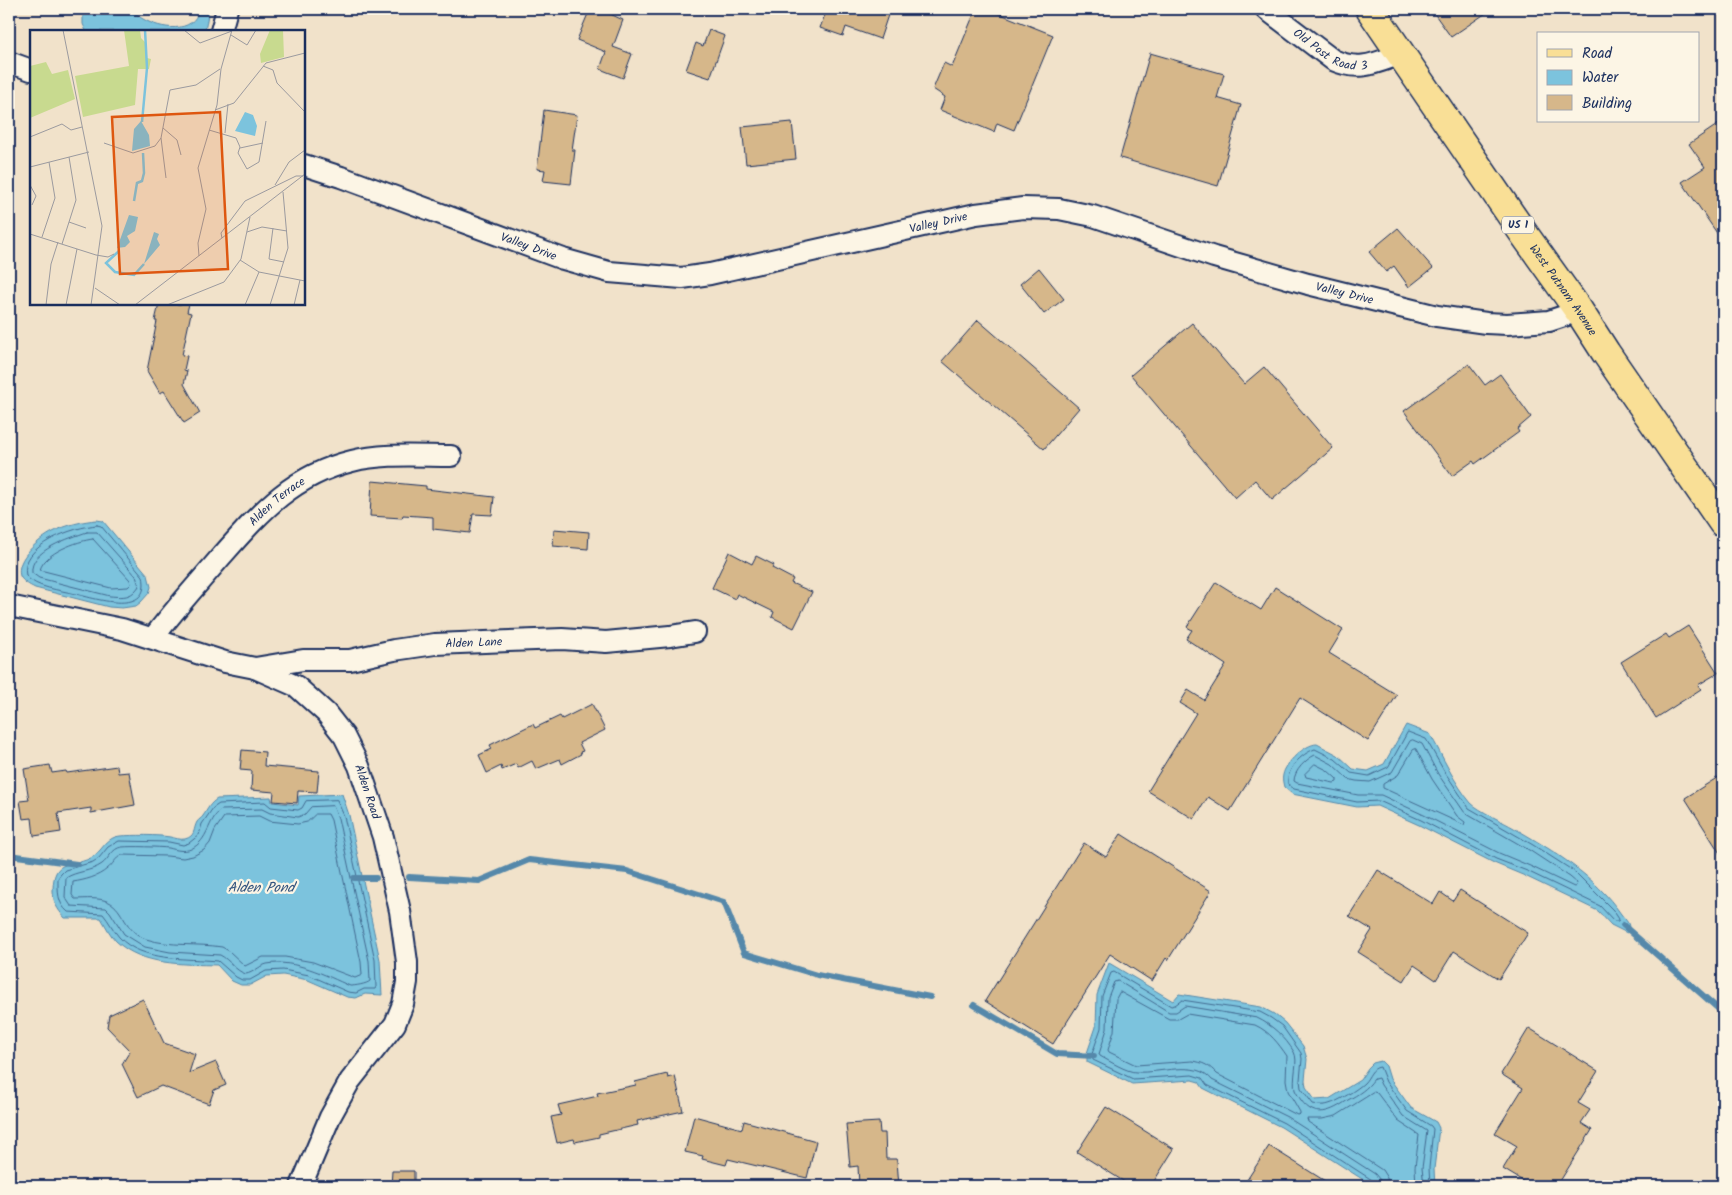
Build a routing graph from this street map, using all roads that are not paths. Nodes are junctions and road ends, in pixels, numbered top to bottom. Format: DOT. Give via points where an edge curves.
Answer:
graph roads {
  1 [pos="227,9"];
  2 [pos="1266,9"];
  3 [pos="1370,9"];
  4 [pos="221,30"];
  5 [pos="1401,54"];
  6 [pos="9,62"];
  7 [pos="30,70"];
  8 [pos="305,165"];
  9 [pos="1579,311"];
  10 [pos="450,456"];
  11 [pos="1723,523"];
  12 [pos="9,606"];
  13 [pos="695,632"];
  14 [pos="153,638"];
  15 [pos="255,668"];
  16 [pos="301,1186"];
  1 -- 4 [label="street"];
  2 -- 5 [label="street, Old Post Road 3" via="1345,66 1360,67"];
  3 -- 5 [label="main road, West Putnam Avenue / US 1"];
  5 -- 9 [label="main road, West Putnam Avenue / US 1"];
  6 -- 7 [label="street"];
  8 -- 9 [label="street, Valley Drive" via="563,259 609,272 682,278 976,214 1023,208 1059,209 1092,216 1308,284 1437,316 1507,324 1549,320"];
  9 -- 11 [label="main road, West Putnam Avenue / US 1"];
  10 -- 14 [label="street, Alden Terrace" via="385,456 352,461 316,473 290,488 253,519"];
  12 -- 14 [label="street, Alden Road"];
  13 -- 15 [label="street, Alden Lane" via="606,642 562,639 435,644 350,660 303,660"];
  14 -- 15 [label="street, Alden Road" via="225,662"];
  15 -- 16 [label="street, Alden Road" via="296,686 326,713 344,736 359,766 383,837 400,911 407,962 403,1004 395,1024 350,1081"];
}
